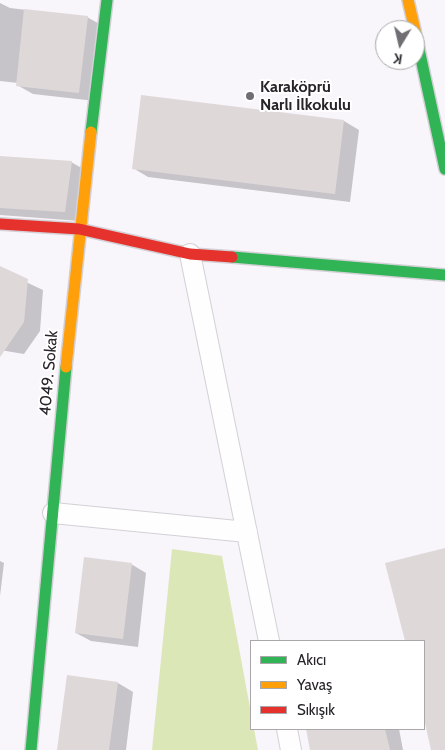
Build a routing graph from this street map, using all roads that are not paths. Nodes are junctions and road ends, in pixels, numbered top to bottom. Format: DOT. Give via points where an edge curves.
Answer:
graph roads {
  1 [pos="107,0"];
  2 [pos="408,0"];
  3 [pos="413,20"];
  4 [pos="424,70"];
  5 [pos="445,169"];
  6 [pos="0,224"];
  7 [pos="79,229"];
  8 [pos="190,254"];
  9 [pos="445,275"];
  10 [pos="53,513"];
  11 [pos="247,532"];
  12 [pos="269,640"];
  13 [pos="287,730"];
  14 [pos="31,750"];
  15 [pos="291,750"];
  1 -- 7 [label="street, 4049. Sokak"];
  2 -- 3 [label="street"];
  4 -- 5 [label="street"];
  6 -- 7 [label="street"];
  7 -- 8 [label="street"];
  7 -- 10 [label="street, 4049. Sokak"];
  8 -- 9 [label="street"];
  8 -- 11 [label="street"];
  10 -- 11 [label="street"];
  10 -- 14 [label="street, 4049. Sokak"];
  11 -- 12 [label="street"];
  13 -- 15 [label="street"];
}
